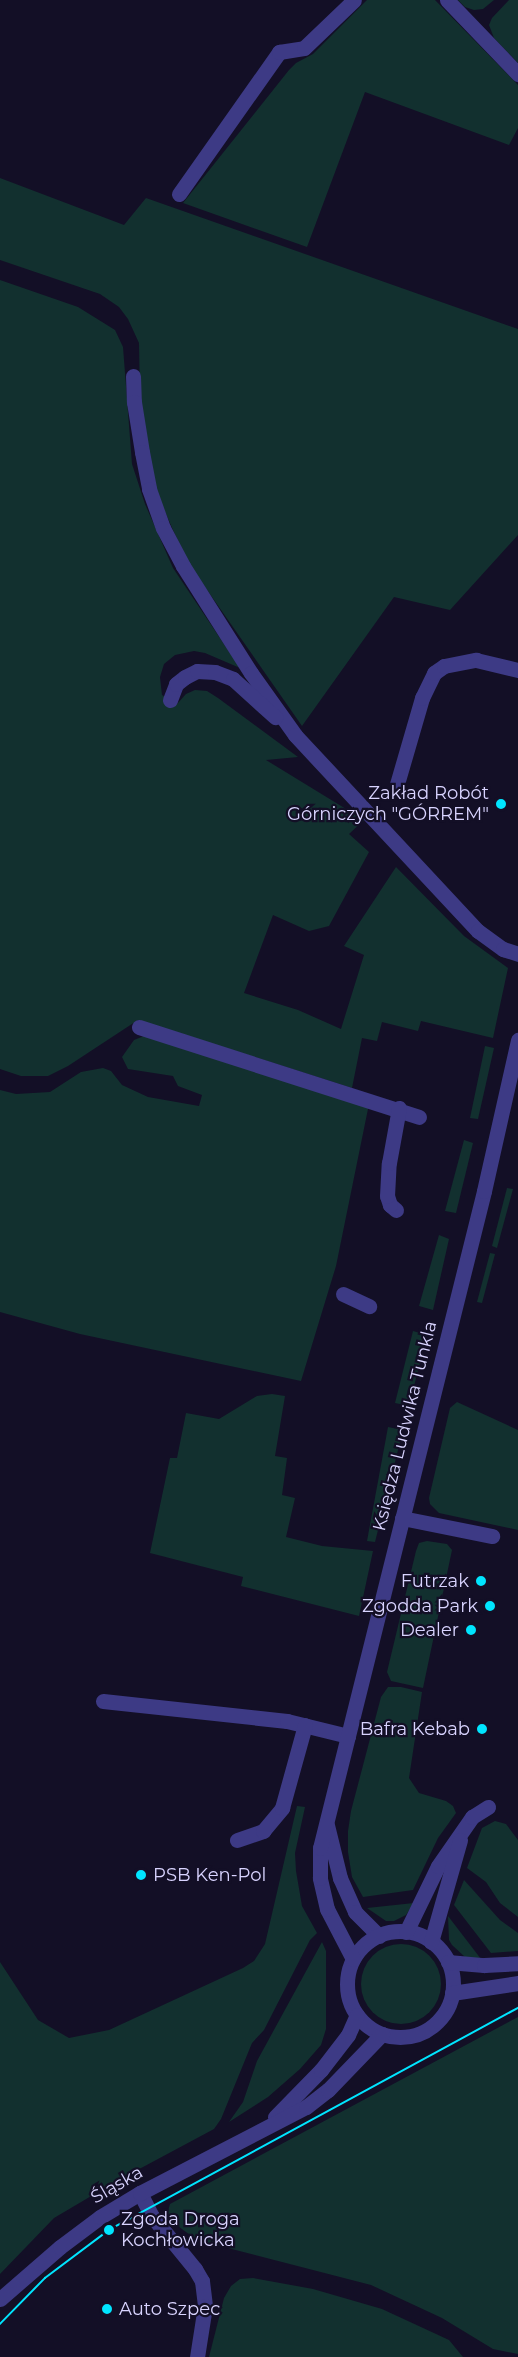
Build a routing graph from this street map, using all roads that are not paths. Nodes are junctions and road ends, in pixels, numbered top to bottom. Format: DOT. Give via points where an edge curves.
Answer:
graph roads {
  1 [pos="354,0"];
  2 [pos="447,0"];
  3 [pos="518,74"];
  4 [pos="178,194"];
  5 [pos="133,376"];
  6 [pos="518,670"];
  7 [pos="170,700"];
  8 [pos="295,735"];
  9 [pos="397,784"];
  10 [pos="518,954"];
  11 [pos="139,1027"];
  12 [pos="518,1040"];
  13 [pos="399,1108"];
  14 [pos="419,1117"];
  15 [pos="396,1210"];
  16 [pos="343,1294"];
  17 [pos="369,1306"];
  18 [pos="402,1518"];
  19 [pos="492,1536"];
  20 [pos="103,1701"];
  21 [pos="305,1725"];
  22 [pos="348,1736"];
  23 [pos="488,1807"];
  24 [pos="326,1822"];
  25 [pos="461,1834"];
  26 [pos="237,1840"];
  27 [pos="406,1932"];
  28 [pos="379,1936"];
  29 [pos="431,1942"];
  30 [pos="353,1959"];
  31 [pos="448,1962"];
  32 [pos="518,1963"];
  33 [pos="518,1983"];
  34 [pos="452,1993"];
  35 [pos="357,2015"];
  36 [pos="382,2034"];
  37 [pos="266,2126"];
  38 [pos="140,2193"];
  39 [pos="0,2299"];
  40 [pos="196,2357"];
  1 -- 4 [label="street" via="304,48 279,52"];
  2 -- 3 [label="street"];
  5 -- 8 [label="street" via="149,489 163,528 227,636"];
  6 -- 9 [label="street" via="476,660 444,666 434,673 422,698"];
  7 -- 8 [label="street" via="176,684 185,677 197,671 215,672 233,680"];
  8 -- 10 [label="street" via="478,931 503,949"];
  11 -- 13 [label="street"];
  12 -- 18 [label="street, Księdza Ludwika Tunkla"];
  13 -- 14 [label="street"];
  13 -- 15 [label="street" via="388,1163 387,1196"];
  16 -- 17 [label="street"];
  18 -- 19 [label="street"];
  18 -- 22 [label="street, Księdza Ludwika Tunkla"];
  20 -- 21 [label="street"];
  21 -- 22 [label="street"];
  21 -- 26 [label="street" via="282,1808 263,1831"];
  22 -- 24 [label="street, Księdza Ludwika Tunkla"];
  23 -- 25 [label="street" via="472,1817"];
  24 -- 28 [label="street, Księdza Ludwika Tunkla" via="340,1878 355,1912"];
  24 -- 30 [label="street, Księdza Ludwika Tunkla" via="320,1848 320,1878 327,1909"];
  25 -- 27 [label="street" via="438,1866"];
  25 -- 29 [label="street"];
  27 -- 28 [label="street"];
  27 -- 29 [label="street"];
  28 -- 30 [label="street"];
  29 -- 31 [label="street"];
  30 -- 35 [label="street" via="347,1980"];
  31 -- 32 [label="street"];
  31 -- 34 [label="street"];
  33 -- 34 [label="street"];
  34 -- 36 [label="street" via="439,2020 427,2030 413,2036"];
  35 -- 36 [label="street"];
  35 -- 37 [label="street, Śląska" via="348,2035 321,2070"];
  36 -- 37 [label="street, Śląska" via="328,2090 306,2107"];
  37 -- 38 [label="street, Śląska"];
  38 -- 39 [label="street, Śląska" via="60,2247"];
  38 -- 40 [label="street" via="151,2215 202,2281 204,2324"];
}
